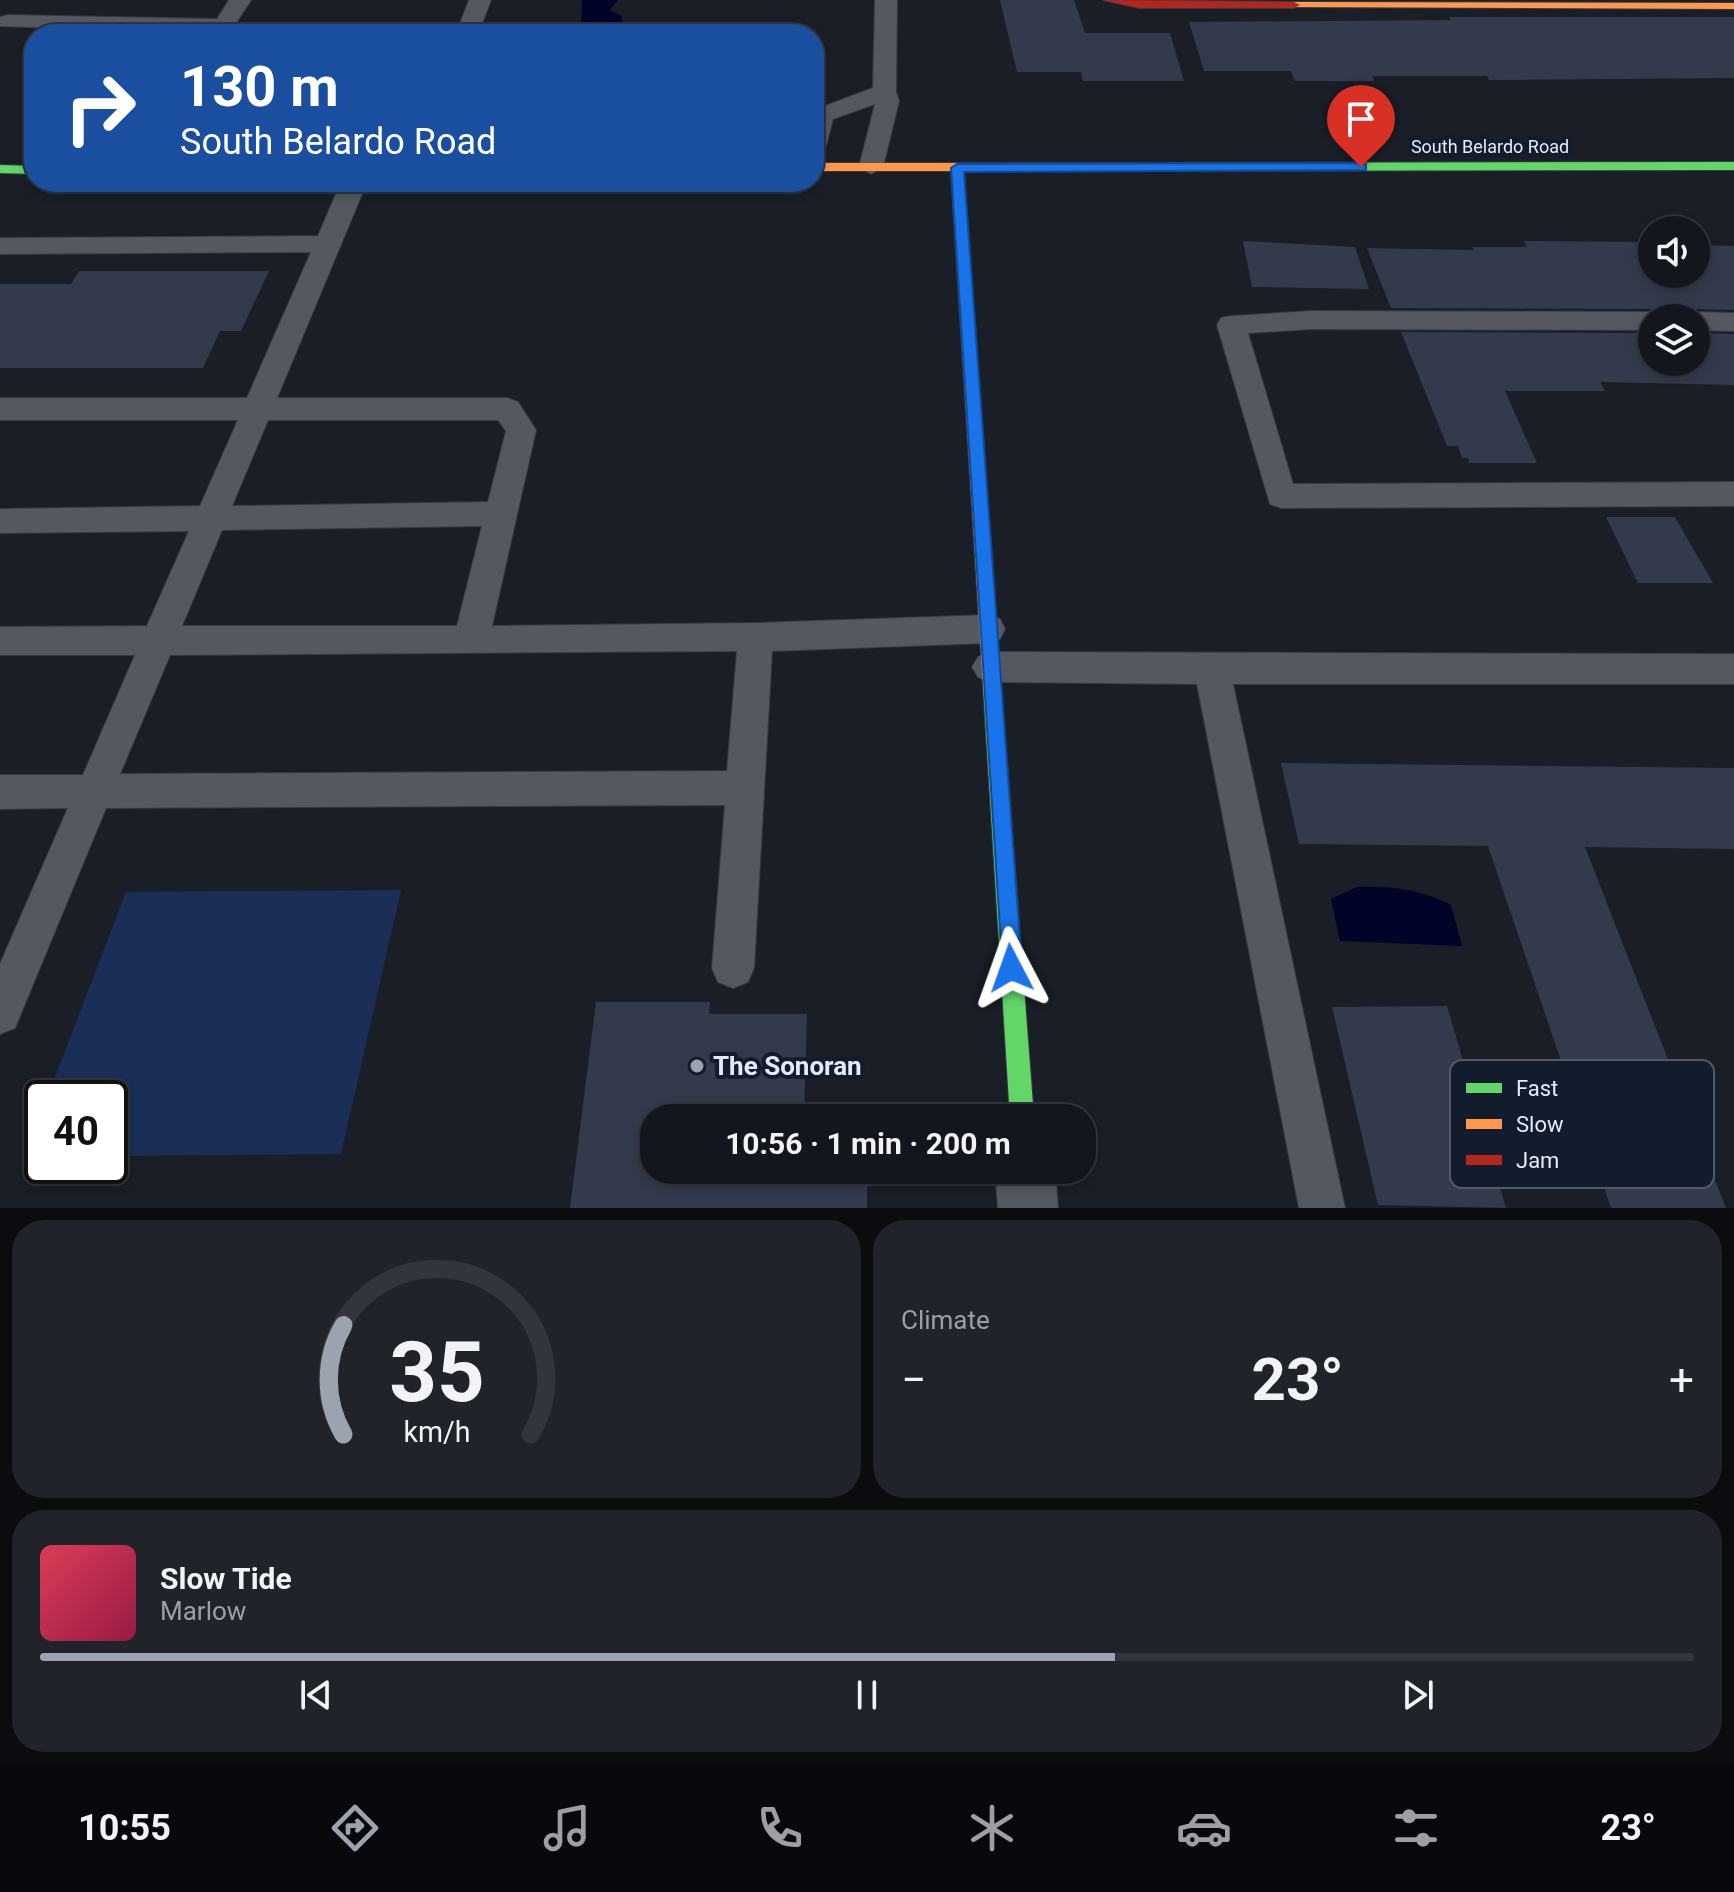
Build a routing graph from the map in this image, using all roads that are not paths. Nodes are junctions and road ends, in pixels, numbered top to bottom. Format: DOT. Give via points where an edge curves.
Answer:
graph roads {
  1 [pos="28,0"];
  2 [pos="240,0"];
  3 [pos="480,0"];
  4 [pos="886,0"];
  5 [pos="1110,1"];
  6 [pos="1397,3"];
  7 [pos="1684,3"];
  8 [pos="1734,6"];
  9 [pos="4,22"];
  10 [pos="58,24"];
  11 [pos="224,24"];
  12 [pos="471,24"];
  13 [pos="884,92"];
  14 [pos="824,114"];
  15 [pos="1734,166"];
  16 [pos="824,167"];
  17 [pos="871,167"];
  18 [pos="957,168"];
  19 [pos="0,169"];
  20 [pos="24,170"];
  21 [pos="350,192"];
  22 [pos="327,244"];
  23 [pos="0,246"];
  24 [pos="1638,321"];
  25 [pos="1710,321"];
  26 [pos="1734,322"];
  27 [pos="257,408"];
  28 [pos="0,409"];
  29 [pos="1734,494"];
  30 [pos="501,514"];
  31 [pos="210,518"];
  32 [pos="0,521"];
  33 [pos="755,637"];
  34 [pos="159,640"];
  35 [pos="471,640"];
  36 [pos="0,641"];
  37 [pos="989,648"];
  38 [pos="1212,669"];
  39 [pos="1734,669"];
  40 [pos="745,788"];
  41 [pos="0,792"];
  42 [pos="93,793"];
  43 [pos="10,964"];
  44 [pos="733,968"];
  45 [pos="0,1013"];
  46 [pos="1021,1104"];
  47 [pos="1026,1184"];
  48 [pos="1028,1208"];
  49 [pos="1322,1208"];
  1 -- 9 [label="lane"];
  2 -- 11 [label="lane"];
  3 -- 12 [label="lane"];
  4 -- 13 [label="lane"];
  5 -- 6 [label="street"];
  6 -- 7 [label="street"];
  7 -- 8 [label="street"];
  9 -- 10 [label="lane"];
  13 -- 14 [label="lane"];
  13 -- 17 [label="lane" via="887,101"];
  15 -- 18 [label="street, South Belardo Road"];
  16 -- 17 [label="street, South Belardo Road"];
  17 -- 18 [label="street, South Belardo Road"];
  18 -- 37 [label="street"];
  19 -- 20 [label="street"];
  21 -- 22 [label="lane"];
  22 -- 23 [label="lane"];
  22 -- 27 [label="lane"];
  24 -- 29 [label="lane" via="1312,320 1231,325 1281,496"];
  25 -- 26 [label="lane"];
  27 -- 28 [label="lane"];
  27 -- 30 [label="lane" via="507,409 521,430"];
  27 -- 31 [label="lane"];
  30 -- 31 [label="lane"];
  30 -- 35 [label="lane"];
  31 -- 32 [label="lane"];
  31 -- 34 [label="lane"];
  33 -- 35 [label="lane"];
  33 -- 37 [label="lane"];
  33 -- 40 [label="lane"];
  34 -- 35 [label="lane"];
  34 -- 36 [label="lane"];
  34 -- 42 [label="lane"];
  37 -- 38 [label="lane"];
  37 -- 46 [label="street"];
  38 -- 39 [label="lane"];
  38 -- 49 [label="lane"];
  40 -- 42 [label="lane"];
  40 -- 44 [label="lane"];
  41 -- 42 [label="lane"];
  42 -- 43 [label="lane"];
  43 -- 45 [label="lane"];
  47 -- 48 [label="street"];
}
